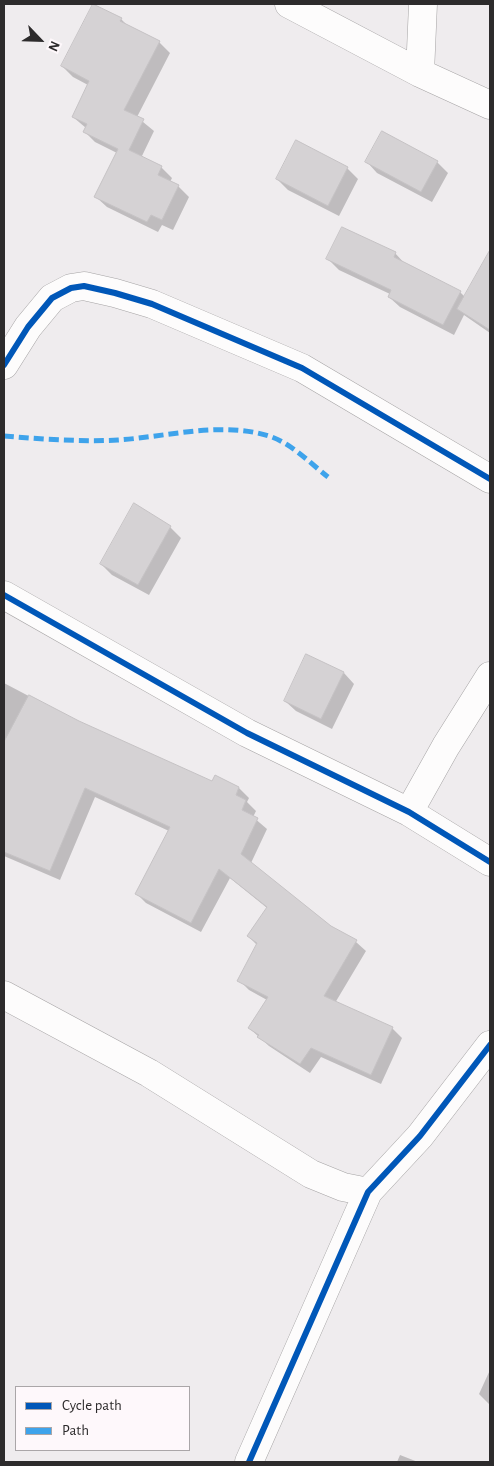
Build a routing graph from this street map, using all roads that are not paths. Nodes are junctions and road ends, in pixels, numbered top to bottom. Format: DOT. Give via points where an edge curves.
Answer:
graph roads {
  1 [pos="423,4"];
  2 [pos="294,5"];
  3 [pos="420,73"];
  4 [pos="490,105"];
  5 [pos="4,365"];
  6 [pos="490,478"];
  7 [pos="4,595"];
  8 [pos="490,676"];
  9 [pos="410,812"];
  10 [pos="490,862"];
  11 [pos="4,995"];
  12 [pos="490,1045"];
  13 [pos="368,1192"];
  14 [pos="249,1462"];
  1 -- 3 [label="street"];
  2 -- 3 [label="street"];
  3 -- 4 [label="street"];
  5 -- 6 [label="street" via="28,327 52,298 71,288 84,286 115,293 152,304 302,368"];
  7 -- 9 [label="street" via="247,733"];
  8 -- 9 [label="street"];
  9 -- 10 [label="street"];
  11 -- 13 [label="street" via="149,1073 311,1174 343,1187"];
  12 -- 13 [label="street" via="420,1136"];
  13 -- 14 [label="street"];
}
